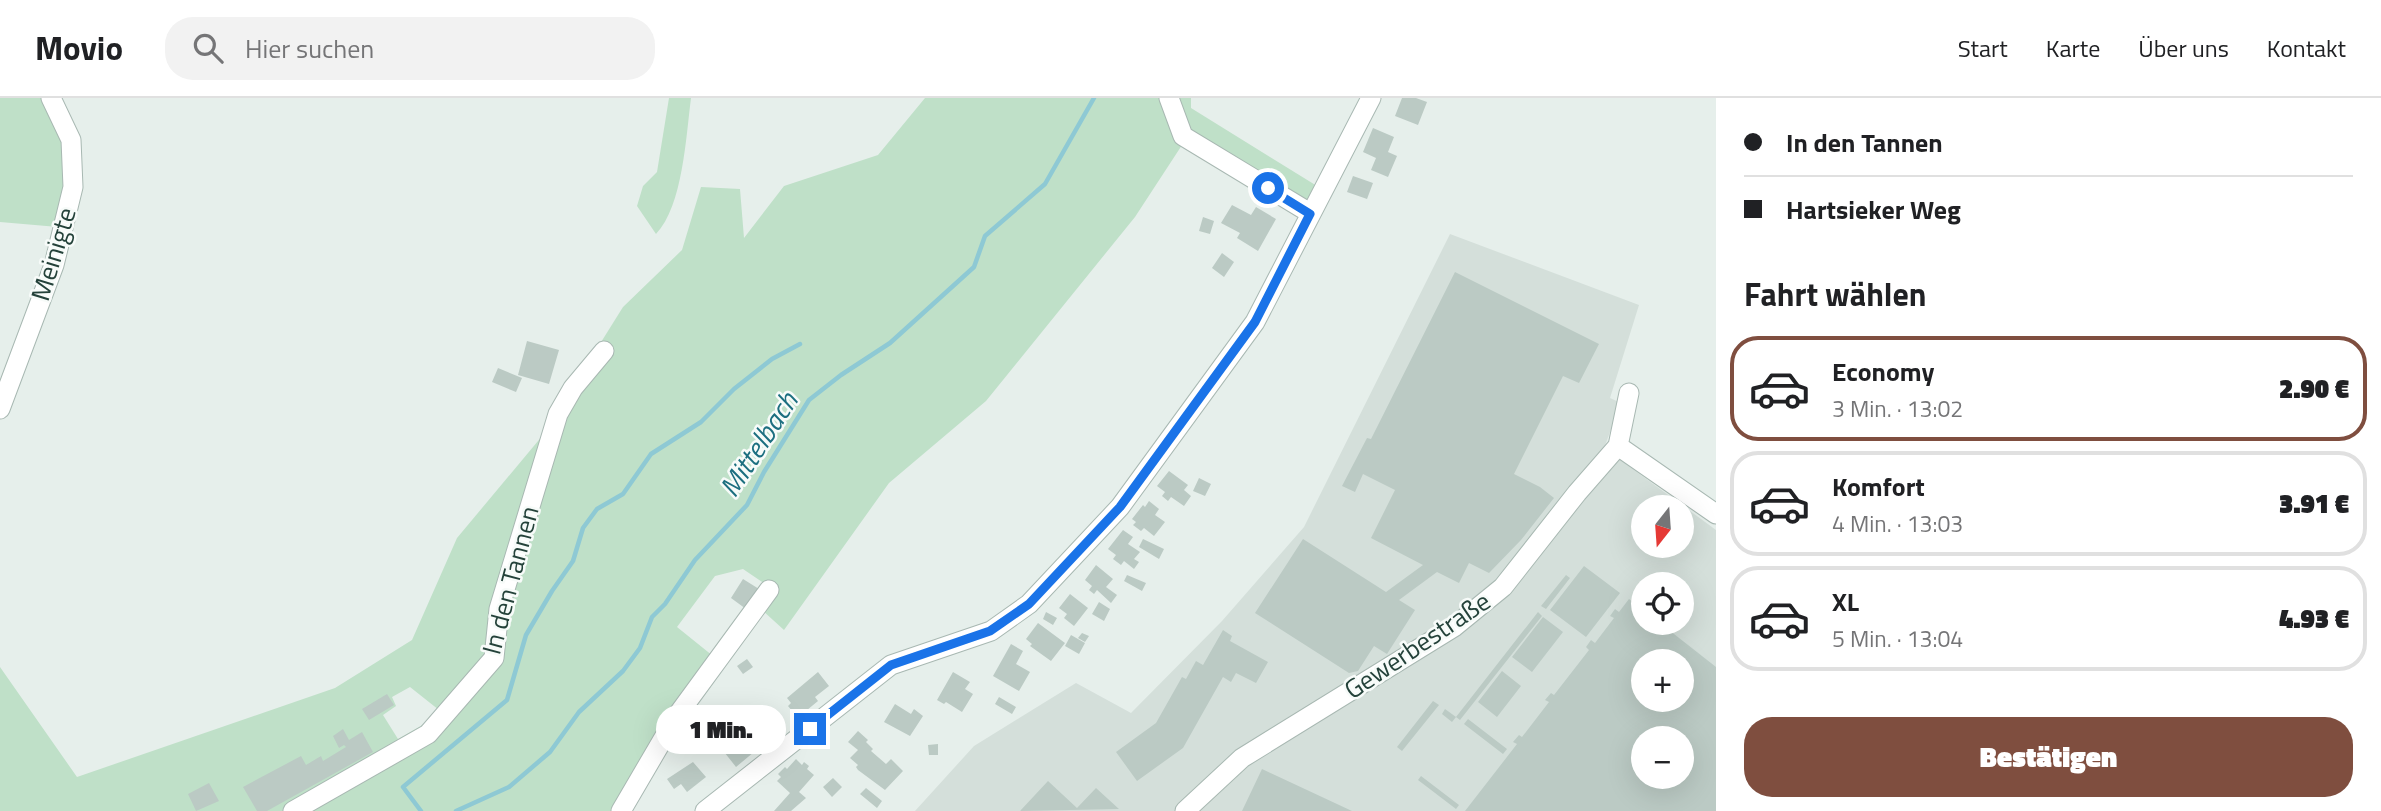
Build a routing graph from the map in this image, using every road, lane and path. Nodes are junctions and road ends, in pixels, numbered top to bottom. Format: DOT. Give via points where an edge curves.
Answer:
graph roads {
  1 [pos="51,98"];
  2 [pos="1169,98"];
  3 [pos="1371,98"];
  4 [pos="1310,214"];
  5 [pos="604,351"];
  6 [pos="1629,393"];
  7 [pos="0,410"];
  8 [pos="1618,446"];
  9 [pos="1716,514"];
  10 [pos="769,590"];
  11 [pos="293,811"];
  12 [pos="621,811"];
  13 [pos="705,811"];
  14 [pos="1185,811"];
  1 -- 7 [label="street, Meinigte" via="71,140 73,187 54,265"];
  2 -- 4 [label="street" via="1183,136"];
  3 -- 4 [label="street"];
  4 -- 13 [label="street" via="1255,322 1120,507 1029,604 990,631 891,665"];
  5 -- 11 [label="street, In den Tannen" via="558,414 499,610 494,658 428,734"];
  6 -- 8 [label="street, Gewerbestraße"];
  8 -- 9 [label="street"];
  8 -- 14 [label="street, Gewerbestraße" via="1503,587 1454,627 1241,758"];
  10 -- 12 [label="street" via="676,717"];
}
